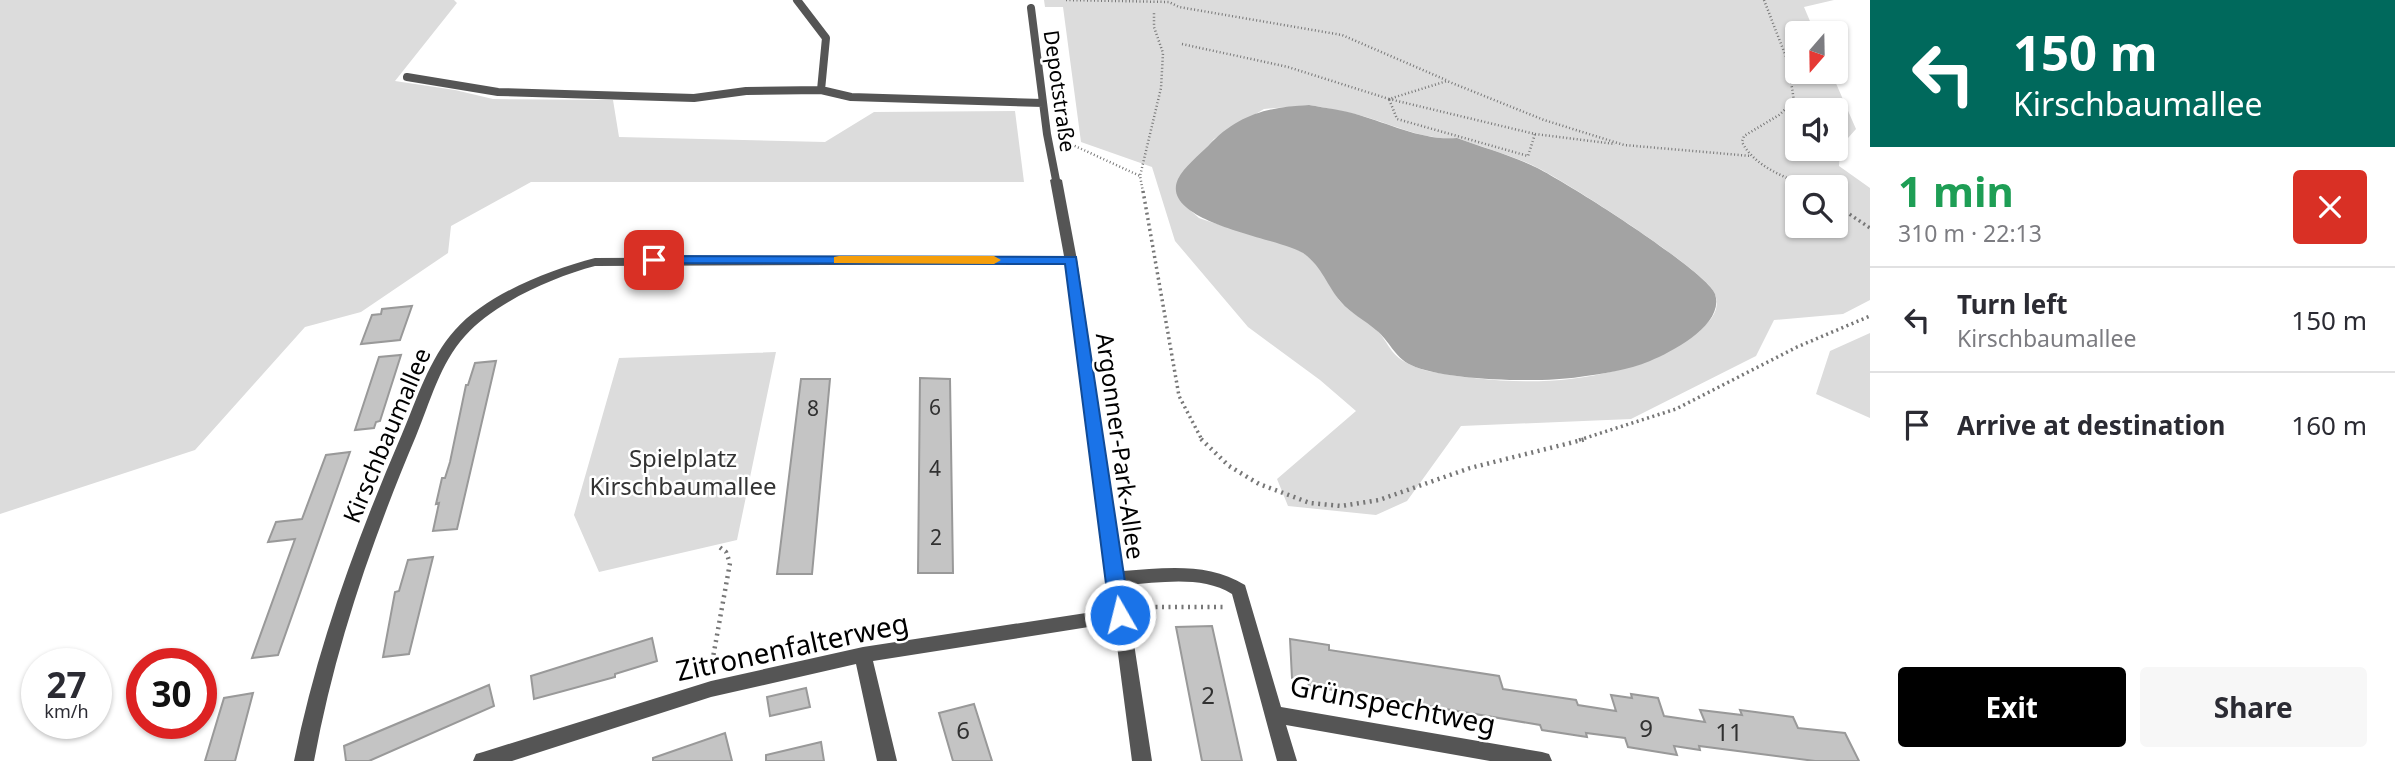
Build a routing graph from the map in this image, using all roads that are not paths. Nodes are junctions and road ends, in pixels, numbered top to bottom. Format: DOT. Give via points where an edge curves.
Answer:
graph roads {
  1 [pos="797,0"];
  2 [pos="1031,8"];
  3 [pos="407,77"];
  4 [pos="821,90"];
  5 [pos="1043,103"];
  6 [pos="1056,180"];
  7 [pos="1071,260"];
  8 [pos="1115,578"];
  9 [pos="1120,611"];
  10 [pos="863,655"];
  11 [pos="1275,714"];
  12 [pos="304,761"];
  13 [pos="483,761"];
  14 [pos="887,761"];
  15 [pos="1142,761"];
  16 [pos="1287,761"];
  17 [pos="1542,761"];
  1 -- 4 [label="lane" via="826,37"];
  2 -- 5 [label="lane, Depotstraße"];
  3 -- 4 [label="lane" via="511,92 694,98 746,91"];
  4 -- 5 [label="lane" via="851,97"];
  5 -- 6 [label="lane, Depotstraße"];
  6 -- 7 [label="street, Argonner-Park-Allee"];
  7 -- 8 [label="street, Argonner-Park-Allee"];
  7 -- 12 [label="street, Kirschbaumallee" via="602,261 568,269 482,314 441,359 365,541 325,659"];
  8 -- 9 [label="street, Argonner-Park-Allee"];
  8 -- 11 [label="street, Grünspechtweg" via="1209,576 1233,584 1246,607"];
  9 -- 10 [label="street, Zitronenfalterweg"];
  9 -- 15 [label="street, Argonner-Park-Allee"];
  10 -- 13 [label="street, Zitronenfalterweg" via="711,689"];
  10 -- 14 [label="street"];
  11 -- 16 [label="street"];
  11 -- 17 [label="street, Grünspechtweg"];
}
